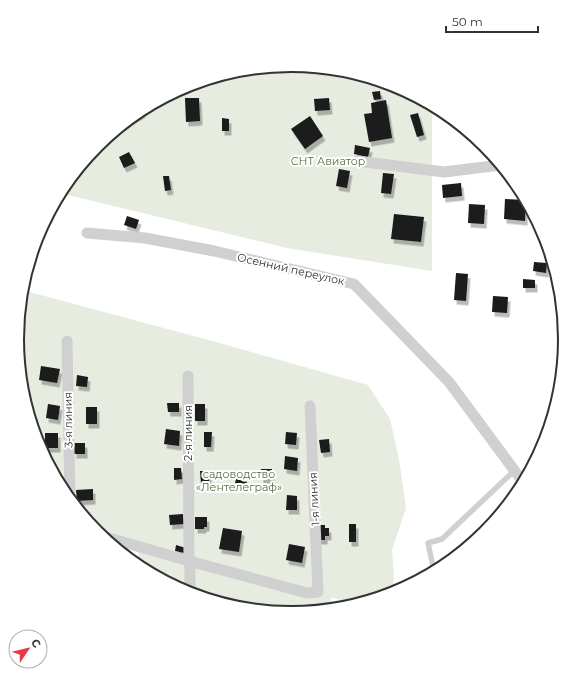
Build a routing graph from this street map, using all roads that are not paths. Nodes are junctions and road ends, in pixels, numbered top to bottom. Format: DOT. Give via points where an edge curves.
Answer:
graph roads {
  1 [pos="357,162"];
  2 [pos="495,166"];
  3 [pos="87,233"];
  4 [pos="67,342"];
  5 [pos="188,376"];
  6 [pos="310,406"];
  7 [pos="515,470"];
  8 [pos="519,476"];
  9 [pos="70,488"];
  10 [pos="116,540"];
  11 [pos="189,561"];
  12 [pos="433,565"];
  13 [pos="190,585"];
  1 -- 2 [label="street" via="444,172"];
  3 -- 7 [label="street, Осенний переулок" via="145,238 214,250 354,284 449,382"];
  4 -- 9 [label="street, 3-я линия"];
  5 -- 11 [label="street, 2-я линия"];
  6 -- 11 [label="street, 1-я линия" via="318,592 307,593"];
  7 -- 8 [label="street, Осенний переулок"];
  7 -- 12 [label="lane" via="442,539 428,543"];
  10 -- 11 [label="street"];
  11 -- 13 [label="street, 2-я линия"];
}
